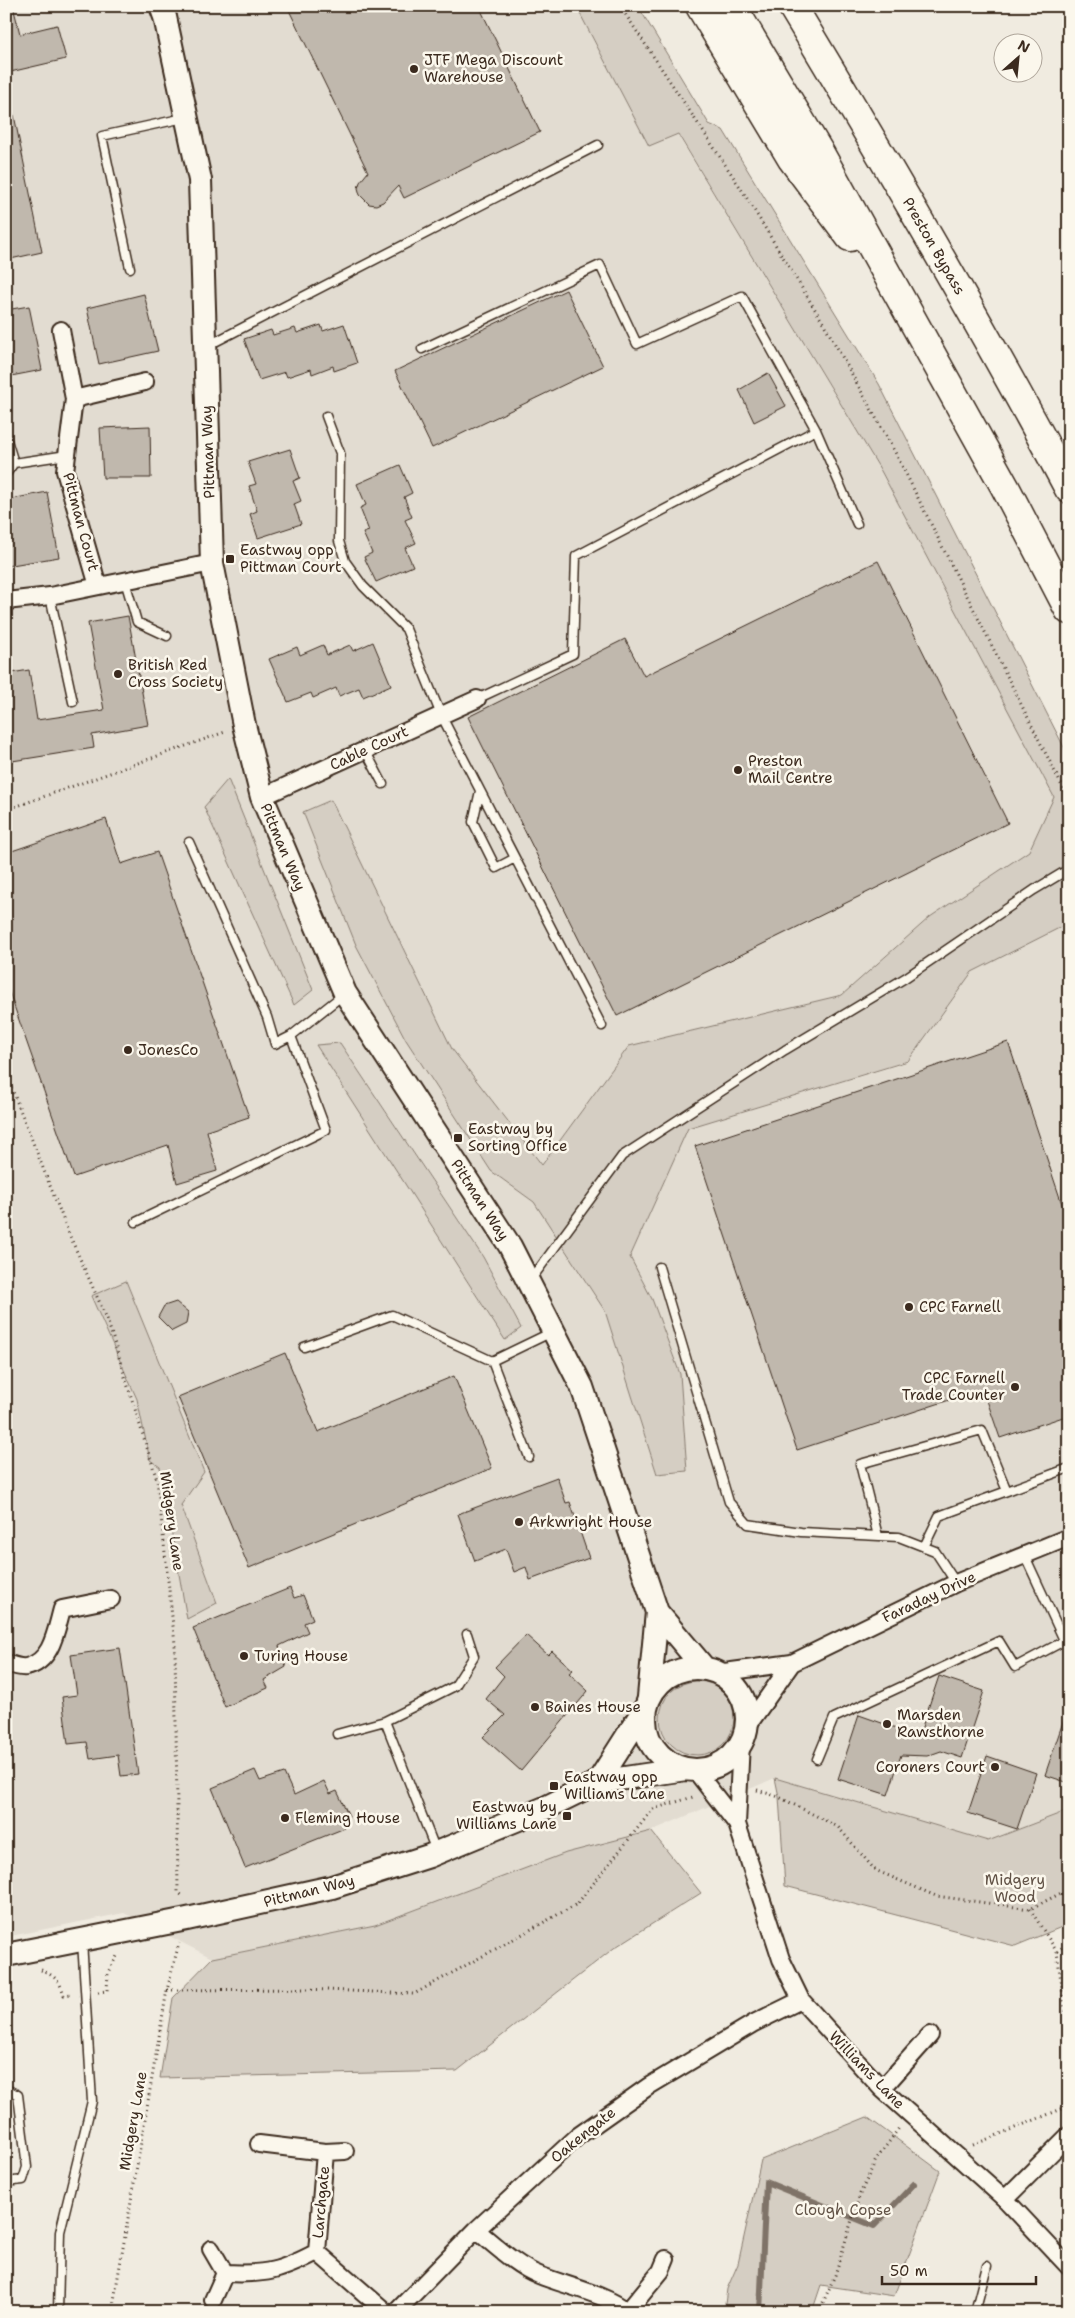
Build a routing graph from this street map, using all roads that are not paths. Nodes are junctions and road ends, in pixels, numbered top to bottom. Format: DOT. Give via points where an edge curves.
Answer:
graph roads {
  1 [pos="160,6"];
  2 [pos="700,6"];
  3 [pos="732,6"];
  4 [pos="792,6"];
  5 [pos="186,117"];
  6 [pos="598,145"];
  7 [pos="130,268"];
  8 [pos="911,318"];
  9 [pos="62,330"];
  10 [pos="205,347"];
  11 [pos="422,349"];
  12 [pos="145,382"];
  13 [pos="74,399"];
  14 [pos="326,416"];
  15 [pos="816,430"];
  16 [pos="6,436"];
  17 [pos="67,455"];
  18 [pos="14,463"];
  19 [pos="6,474"];
  20 [pos="1069,489"];
  21 [pos="857,524"];
  22 [pos="212,563"];
  23 [pos="125,581"];
  24 [pos="98,586"];
  25 [pos="50,596"];
  26 [pos="6,601"];
  27 [pos="1069,610"];
  28 [pos="167,636"];
  29 [pos="477,699"];
  30 [pos="73,702"];
  31 [pos="441,715"];
  32 [pos="364,750"];
  33 [pos="383,784"];
  34 [pos="480,791"];
  35 [pos="262,797"];
  36 [pos="189,842"];
  37 [pos="515,858"];
  38 [pos="1069,869"];
  39 [pos="345,993"];
  40 [pos="602,1026"];
  41 [pos="291,1036"];
  42 [pos="136,1222"];
  43 [pos="659,1267"];
  44 [pos="529,1282"];
  45 [pos="554,1332"];
  46 [pos="304,1347"];
  47 [pos="492,1361"];
  48 [pos="529,1457"];
  49 [pos="1069,1468"];
  50 [pos="1007,1491"];
  51 [pos="878,1536"];
  52 [pos="1069,1537"];
  53 [pos="924,1547"];
  54 [pos="1024,1554"];
  55 [pos="956,1583"];
  56 [pos="111,1598"];
  57 [pos="657,1612"];
  58 [pos="466,1634"];
  59 [pos="1064,1641"];
  60 [pos="1069,1651"];
  61 [pos="6,1663"];
  62 [pos="792,1663"];
  63 [pos="711,1671"];
  64 [pos="648,1701"];
  65 [pos="384,1721"];
  66 [pos="336,1734"];
  67 [pos="743,1735"];
  68 [pos="818,1759"];
  69 [pos="690,1770"];
  70 [pos="598,1782"];
  71 [pos="737,1824"];
  72 [pos="437,1853"];
  73 [pos="82,1939"];
  74 [pos="6,1955"];
  75 [pos="801,2000"];
  76 [pos="930,2035"];
  77 [pos="6,2089"];
  78 [pos="882,2089"];
  79 [pos="1069,2135"];
  80 [pos="259,2144"];
  81 [pos="345,2151"];
  82 [pos="325,2152"];
  83 [pos="6,2182"];
  84 [pos="1005,2199"];
  85 [pos="476,2230"];
  86 [pos="211,2250"];
  87 [pos="317,2252"];
  88 [pos="666,2259"];
  89 [pos="987,2266"];
  90 [pos="1069,2267"];
  91 [pos="225,2273"];
  92 [pos="213,2300"];
  93 [pos="628,2311"];
  94 [pos="58,2312"];
  95 [pos="386,2312"];
  96 [pos="396,2312"];
  97 [pos="975,2312"];
  1 -- 5 [label="street, Pittman Way"];
  2 -- 8 [label="highway" via="792,159"];
  3 -- 8 [label="highway" via="821,155"];
  4 -- 20 [label="highway, Preston Bypass" via="878,148"];
  5 -- 7 [label="lane" via="102,136"];
  5 -- 10 [label="street, Pittman Way" via="200,180"];
  6 -- 10 [label="lane"];
  8 -- 27 [label="highway"];
  9 -- 13 [label="street, Pittman Court"];
  10 -- 22 [label="street, Pittman Way"];
  11 -- 15 [label="lane" via="600,265 637,344 742,296"];
  12 -- 13 [label="street"];
  13 -- 17 [label="street, Pittman Court"];
  14 -- 31 [label="lane" via="340,453 339,541 345,561 363,586 406,629"];
  15 -- 21 [label="lane"];
  15 -- 29 [label="lane" via="576,556 573,654"];
  16 -- 18 [label="lane"];
  17 -- 18 [label="lane"];
  17 -- 24 [label="street, Pittman Court" via="65,471"];
  18 -- 19 [label="lane"];
  22 -- 23 [label="street, Pittman Court"];
  22 -- 35 [label="street, Pittman Way"];
  23 -- 24 [label="street, Pittman Court"];
  23 -- 28 [label="lane" via="137,622"];
  24 -- 25 [label="street, Pittman Court"];
  25 -- 26 [label="street, Pittman Court"];
  25 -- 30 [label="lane"];
  29 -- 31 [label="street, Cable Court"];
  31 -- 32 [label="street, Cable Court"];
  31 -- 34 [label="lane"];
  32 -- 33 [label="lane"];
  32 -- 35 [label="street, Cable Court"];
  34 -- 37 [label="lane"];
  34 -- 37 [label="lane" via="473,822 496,868"];
  35 -- 39 [label="street, Pittman Way"];
  36 -- 41 [label="lane" via="267,1016 275,1044"];
  37 -- 40 [label="lane"];
  38 -- 44 [label="lane" via="905,978 785,1050 622,1156"];
  39 -- 41 [label="lane"];
  39 -- 44 [label="street, Pittman Way" via="510,1246"];
  41 -- 42 [label="lane" via="326,1130"];
  43 -- 51 [label="lane" via="728,1502 748,1524 801,1532"];
  44 -- 45 [label="street, Pittman Way"];
  45 -- 47 [label="lane"];
  45 -- 57 [label="street, Pittman Way" via="582,1387"];
  46 -- 47 [label="lane" via="392,1315"];
  47 -- 48 [label="lane"];
  49 -- 50 [label="lane"];
  50 -- 51 [label="lane" via="982,1430 860,1464"];
  50 -- 53 [label="lane" via="939,1516"];
  51 -- 53 [label="lane" via="899,1537"];
  52 -- 54 [label="street, Faraday Drive"];
  53 -- 55 [label="lane" via="935,1551"];
  54 -- 55 [label="street, Faraday Drive"];
  54 -- 59 [label="lane"];
  55 -- 62 [label="street, Faraday Drive"];
  56 -- 61 [label="street" via="62,1609 51,1647 36,1662 25,1668"];
  57 -- 63 [label="street, Pittman Way"];
  57 -- 64 [label="street, Pittman Way"];
  58 -- 65 [label="lane" via="474,1656 455,1686"];
  59 -- 60 [label="lane"];
  59 -- 68 [label="lane" via="1015,1667 999,1641 834,1718"];
  62 -- 63 [label="street, Faraday Drive"];
  62 -- 67 [label="street, Faraday Drive"];
  63 -- 64 [label="street" via="688,1669 672,1674 659,1684"];
  63 -- 67 [label="street" via="731,1682 741,1696 746,1711"];
  64 -- 69 [label="street" via="645,1722 648,1738 670,1763"];
  64 -- 70 [label="street, Pittman Way"];
  65 -- 66 [label="lane"];
  65 -- 72 [label="lane"];
  67 -- 69 [label="street" via="733,1754 722,1763"];
  67 -- 71 [label="street, Williams Lane"];
  69 -- 70 [label="street, Pittman Way"];
  69 -- 71 [label="street, Williams Lane"];
  70 -- 72 [label="street, Pittman Way"];
  71 -- 75 [label="street, Williams Lane" via="781,1959"];
  72 -- 73 [label="street, Pittman Way" via="332,1887"];
  73 -- 74 [label="street, Pittman Way"];
  73 -- 94 [label="lane" via="92,2101 60,2232"];
  75 -- 78 [label="street, Williams Lane"];
  75 -- 85 [label="street, Oakengate" via="754,2023 648,2086 594,2124"];
  76 -- 78 [label="street"];
  77 -- 83 [label="lane" via="18,2095 27,2167 23,2180"];
  78 -- 84 [label="street, Williams Lane"];
  79 -- 84 [label="street"];
  80 -- 82 [label="street, Larchgate"];
  81 -- 82 [label="street, Larchgate"];
  82 -- 87 [label="street, Larchgate"];
  84 -- 90 [label="street, Williams Lane"];
  85 -- 93 [label="street" via="513,2261 537,2274"];
  85 -- 96 [label="street, Oakengate"];
  86 -- 91 [label="street"];
  87 -- 91 [label="street, Larchgate" via="273,2272"];
  87 -- 95 [label="street, Larchgate"];
  88 -- 93 [label="street" via="661,2271"];
  89 -- 97 [label="lane"];
  91 -- 92 [label="street"];
}
